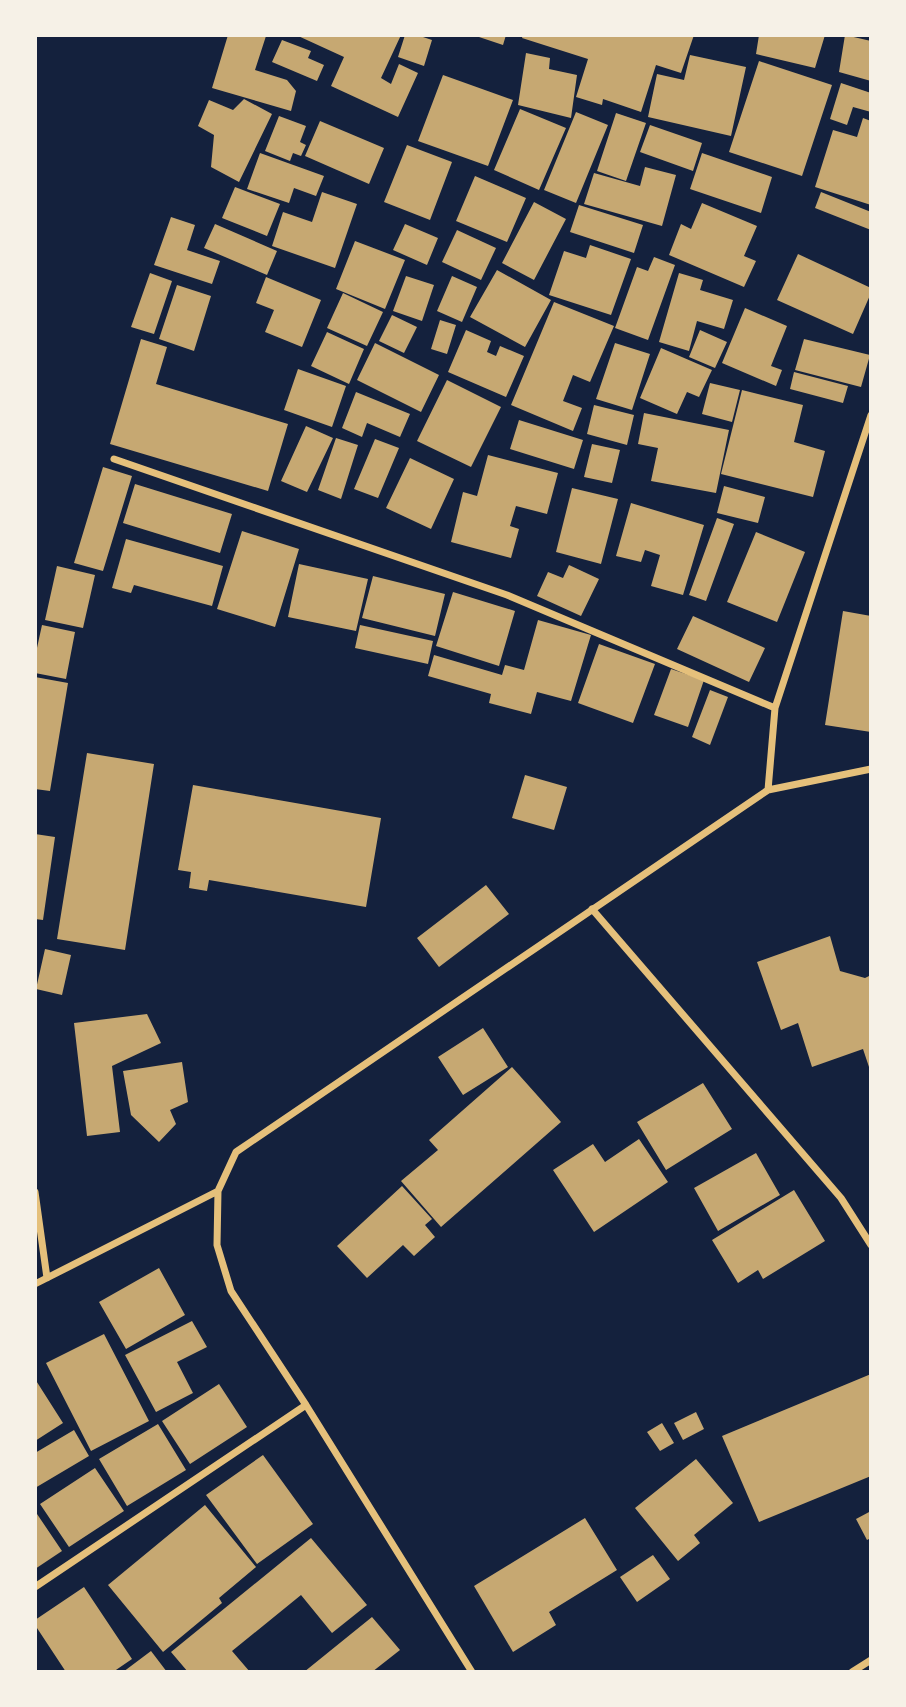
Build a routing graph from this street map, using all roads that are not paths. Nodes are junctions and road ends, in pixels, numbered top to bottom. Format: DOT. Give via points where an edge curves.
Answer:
graph roads {
  1 [pos="871,415"];
  2 [pos="114,459"];
  3 [pos="775,708"];
  4 [pos="871,769"];
  5 [pos="768,790"];
  6 [pos="592,909"];
  7 [pos="218,1191"];
  8 [pos="35,1192"];
  9 [pos="871,1245"];
  10 [pos="47,1278"];
  11 [pos="35,1284"];
  12 [pos="306,1405"];
  13 [pos="35,1587"];
  14 [pos="871,1660"];
  15 [pos="472,1672"];
  16 [pos="852,1672"];
  1 -- 3 [label="street"];
  2 -- 3 [label="street" via="507,595"];
  3 -- 5 [label="street"];
  4 -- 5 [label="street"];
  5 -- 6 [label="street"];
  6 -- 7 [label="street" via="236,1152"];
  6 -- 9 [label="street" via="841,1198"];
  7 -- 10 [label="street"];
  7 -- 12 [label="street" via="217,1245 231,1291"];
  8 -- 10 [label="street"];
  10 -- 11 [label="street"];
  12 -- 13 [label="street"];
  12 -- 15 [label="street"];
  14 -- 16 [label="street"];
}
